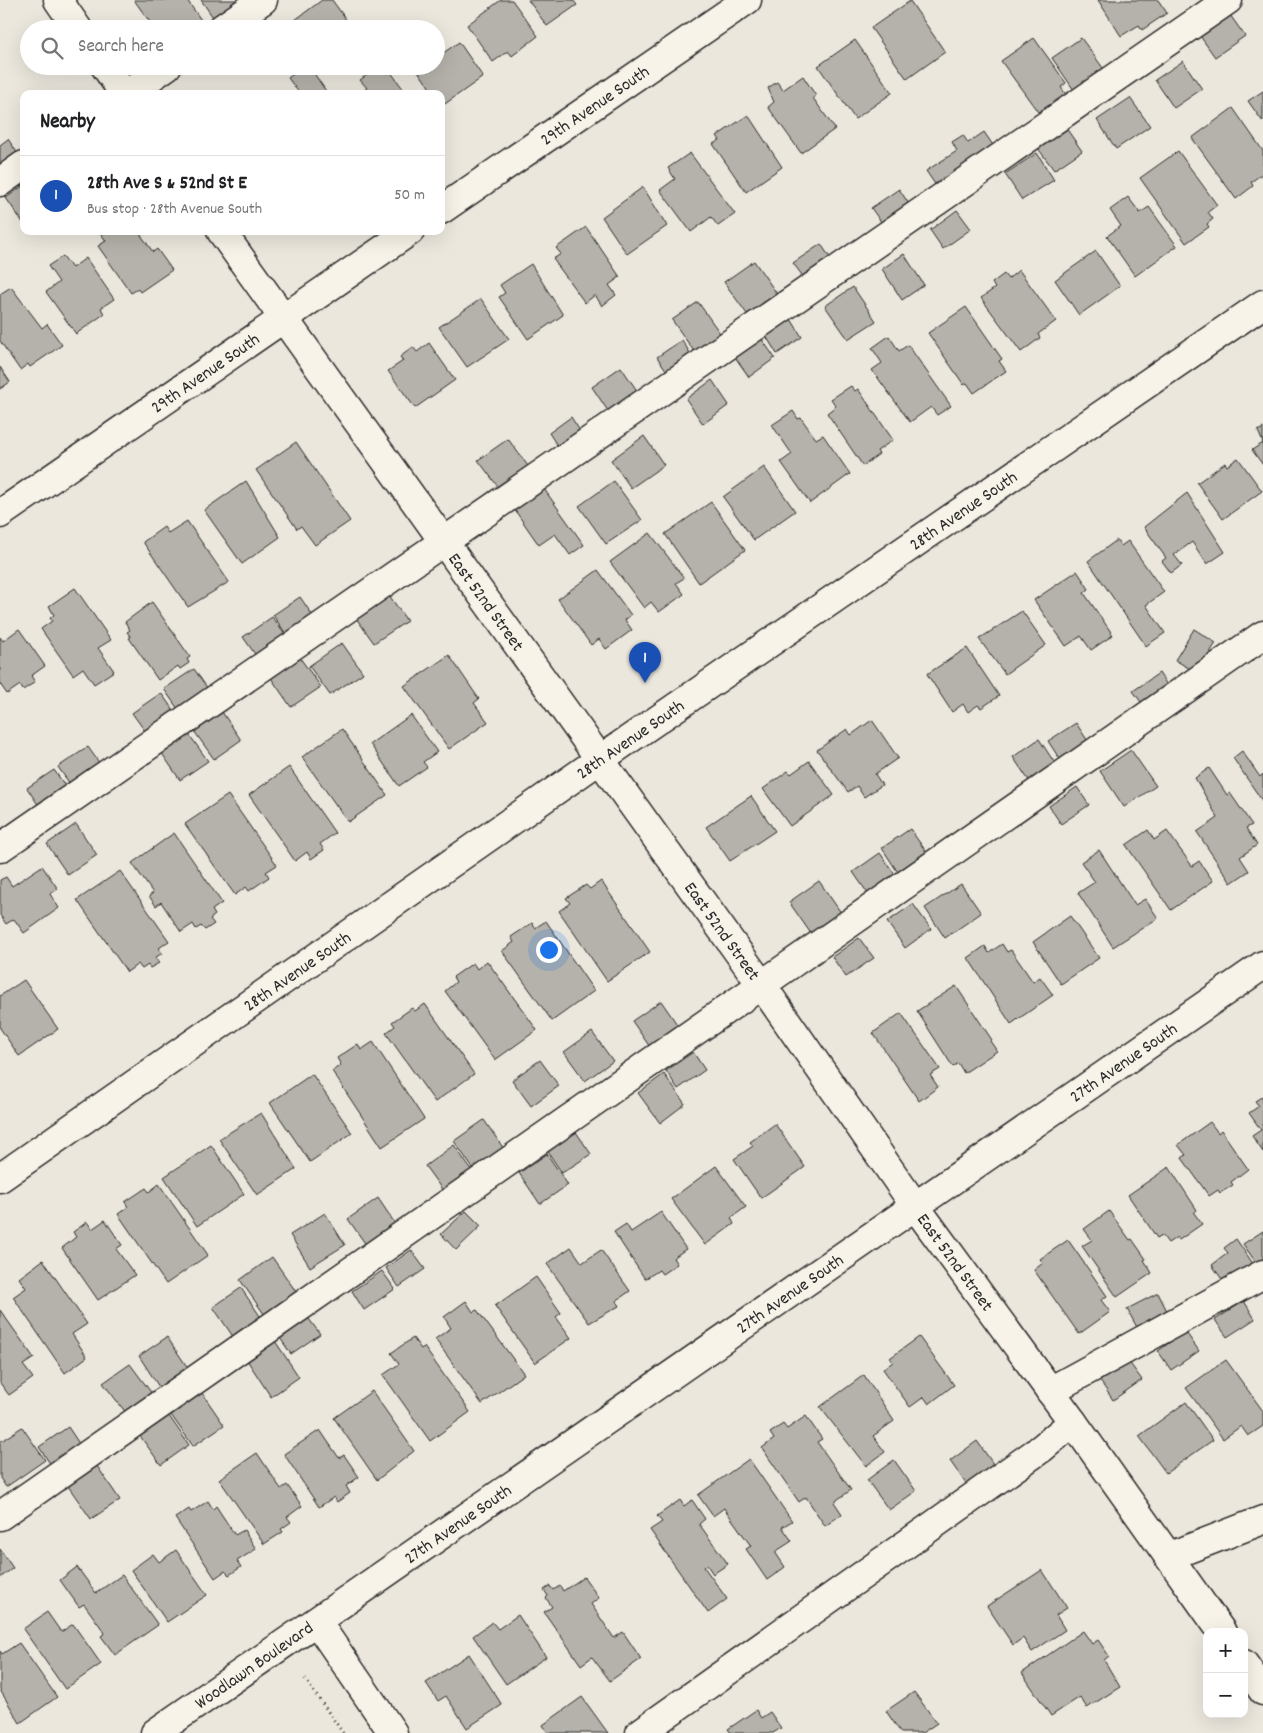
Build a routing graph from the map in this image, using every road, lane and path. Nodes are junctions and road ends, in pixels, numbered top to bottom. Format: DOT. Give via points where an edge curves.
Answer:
graph roads {
  1 [pos="58,0"];
  2 [pos="263,0"];
  3 [pos="747,0"];
  4 [pos="1228,0"];
  5 [pos="72,20"];
  6 [pos="234,20"];
  7 [pos="112,75"];
  8 [pos="154,75"];
  9 [pos="123,90"];
  10 [pos="132,90"];
  11 [pos="20,168"];
  12 [pos="0,182"];
  13 [pos="445,207"];
  14 [pos="224,235"];
  15 [pos="404,235"];
  16 [pos="1263,304"];
  17 [pos="283,318"];
  18 [pos="0,514"];
  19 [pos="444,541"];
  20 [pos="1263,635"];
  21 [pos="600,760"];
  22 [pos="0,848"];
  23 [pos="1263,966"];
  24 [pos="761,984"];
  25 [pos="0,1178"];
  26 [pos="915,1206"];
  27 [pos="1263,1274"];
  28 [pos="1050,1391"];
  29 [pos="1074,1422"];
  30 [pos="0,1516"];
  31 [pos="1263,1520"];
  32 [pos="1170,1556"];
  33 [pos="317,1622"];
  34 [pos="1219,1628"];
  35 [pos="1248,1670"];
  36 [pos="306,1679"];
  37 [pos="1263,1691"];
  38 [pos="155,1733"];
  39 [pos="343,1733"];
  40 [pos="394,1733"];
  41 [pos="640,1733"];
  1 -- 5 [label="street"];
  2 -- 6 [label="street"];
  3 -- 13 [label="street, 29th Avenue South"];
  4 -- 19 [label="street"];
  7 -- 9 [label="street"];
  8 -- 10 [label="street"];
  11 -- 12 [label="street"];
  14 -- 17 [label="street, East 52nd Street"];
  15 -- 17 [label="street, 29th Avenue South"];
  16 -- 21 [label="street, 28th Avenue South"];
  17 -- 18 [label="street, 29th Avenue South"];
  17 -- 19 [label="street, East 52nd Street"];
  19 -- 21 [label="street, East 52nd Street"];
  19 -- 22 [label="street"];
  20 -- 24 [label="street"];
  21 -- 24 [label="street, East 52nd Street"];
  21 -- 25 [label="street, 28th Avenue South"];
  23 -- 26 [label="street, 27th Avenue South"];
  24 -- 26 [label="street, East 52nd Street"];
  24 -- 30 [label="street"];
  26 -- 28 [label="street, East 52nd Street"];
  26 -- 33 [label="street, 27th Avenue South"];
  27 -- 28 [label="street"];
  28 -- 29 [label="street, East 52nd Street"];
  29 -- 32 [label="street, East 52nd Street"];
  29 -- 41 [label="street"];
  31 -- 32 [label="street"];
  32 -- 34 [label="street, East 52nd Street"];
  33 -- 38 [label="street, Woodlawn Boulevard"];
  33 -- 40 [label="street, Woodlawn Boulevard"];
  35 -- 37 [label="street"];
  36 -- 39 [label="path"];
}
